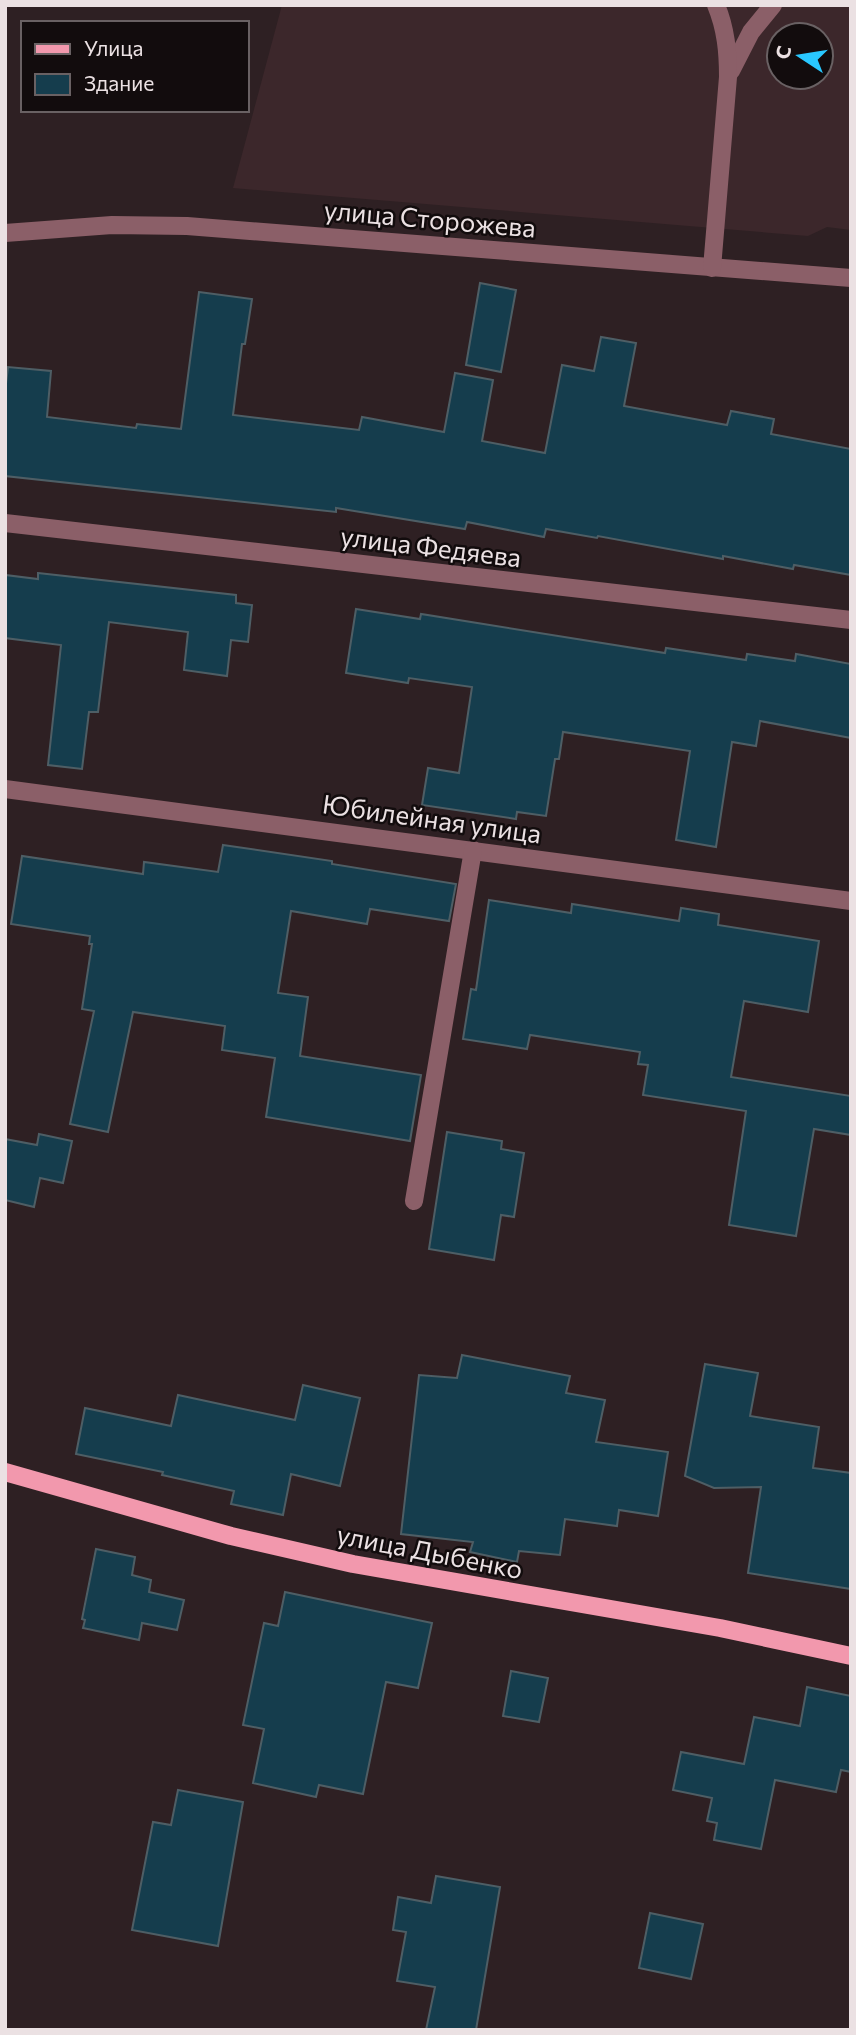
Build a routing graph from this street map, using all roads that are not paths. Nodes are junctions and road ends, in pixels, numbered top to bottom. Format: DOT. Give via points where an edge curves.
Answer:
graph roads {
  1 [pos="716,5"];
  2 [pos="773,5"];
  3 [pos="728,77"];
  4 [pos="5,233"];
  5 [pos="712,268"];
  6 [pos="851,278"];
  7 [pos="5,523"];
  8 [pos="851,620"];
  9 [pos="5,789"];
  10 [pos="473,850"];
  11 [pos="851,901"];
  12 [pos="414,1201"];
  13 [pos="5,1472"];
  14 [pos="851,1656"];
  1 -- 3 [label="street" via="728,47"];
  2 -- 3 [label="street" via="739,51"];
  3 -- 5 [label="street"];
  4 -- 5 [label="street, улица Сторожева" via="112,225 187,226"];
  5 -- 6 [label="street, улица Сторожева"];
  7 -- 8 [label="street, улица Федяева"];
  9 -- 10 [label="street, Юбилейная улица"];
  10 -- 11 [label="street, Юбилейная улица"];
  10 -- 12 [label="street"];
  13 -- 14 [label="main road, улица Дыбенко" via="231,1536 353,1564 720,1628"];
}
